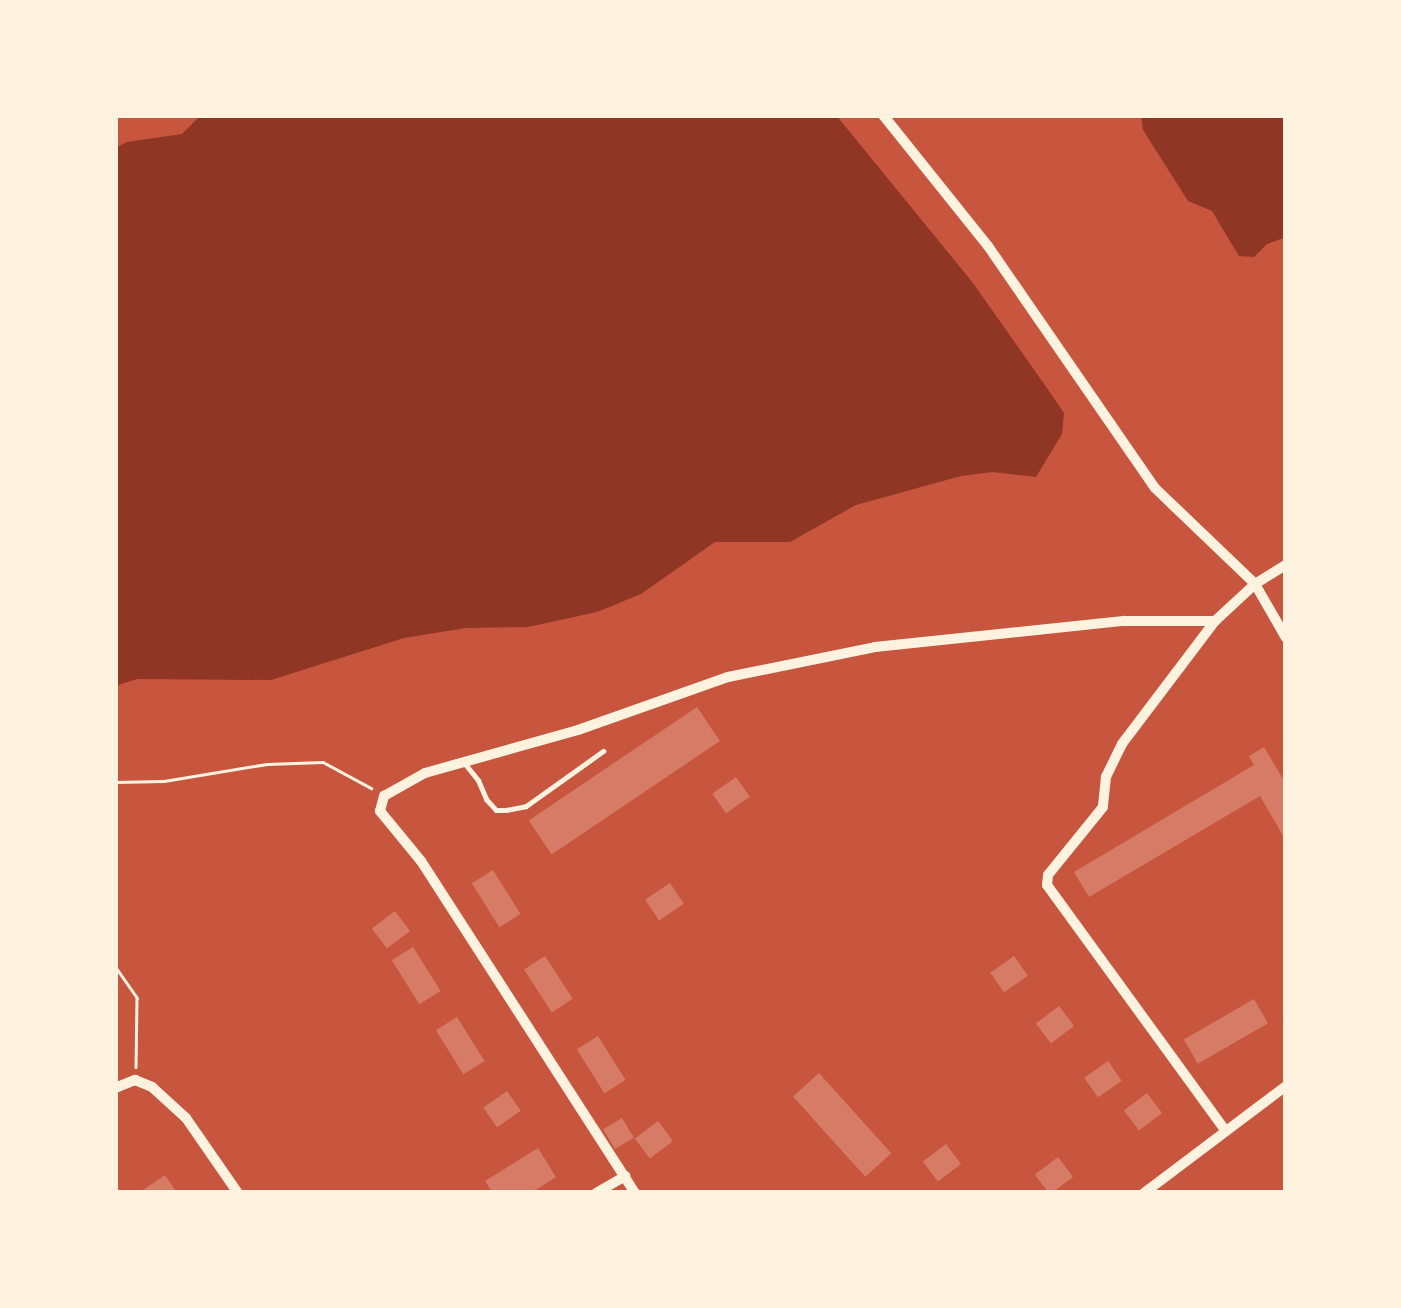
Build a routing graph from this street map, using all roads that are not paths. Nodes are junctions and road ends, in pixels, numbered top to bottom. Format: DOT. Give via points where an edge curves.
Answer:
graph roads {
  1 [pos="883,115"];
  2 [pos="1286,565"];
  3 [pos="1255,584"];
  4 [pos="1214,622"];
  5 [pos="1286,638"];
  6 [pos="603,751"];
  7 [pos="462,762"];
  8 [pos="1286,1086"];
  9 [pos="115,1088"];
  10 [pos="1225,1130"];
  11 [pos="624,1176"];
  12 [pos="238,1193"];
  13 [pos="596,1193"];
  14 [pos="635,1193"];
  15 [pos="1144,1193"];
  1 -- 3 [label="street" via="988,246 1154,488"];
  2 -- 3 [label="street"];
  3 -- 4 [label="street"];
  3 -- 5 [label="street"];
  4 -- 7 [label="street" via="1124,621 875,647 728,677"];
  4 -- 10 [label="street" via="1122,744 1106,777 1102,807 1047,885"];
  6 -- 7 [label="lane" via="526,806 506,810 496,810"];
  7 -- 11 [label="street" via="384,796 380,812 422,861"];
  8 -- 10 [label="street"];
  9 -- 12 [label="street" via="136,1080 152,1086 186,1118"];
  10 -- 15 [label="street"];
  11 -- 13 [label="street"];
  11 -- 14 [label="street"];
}
